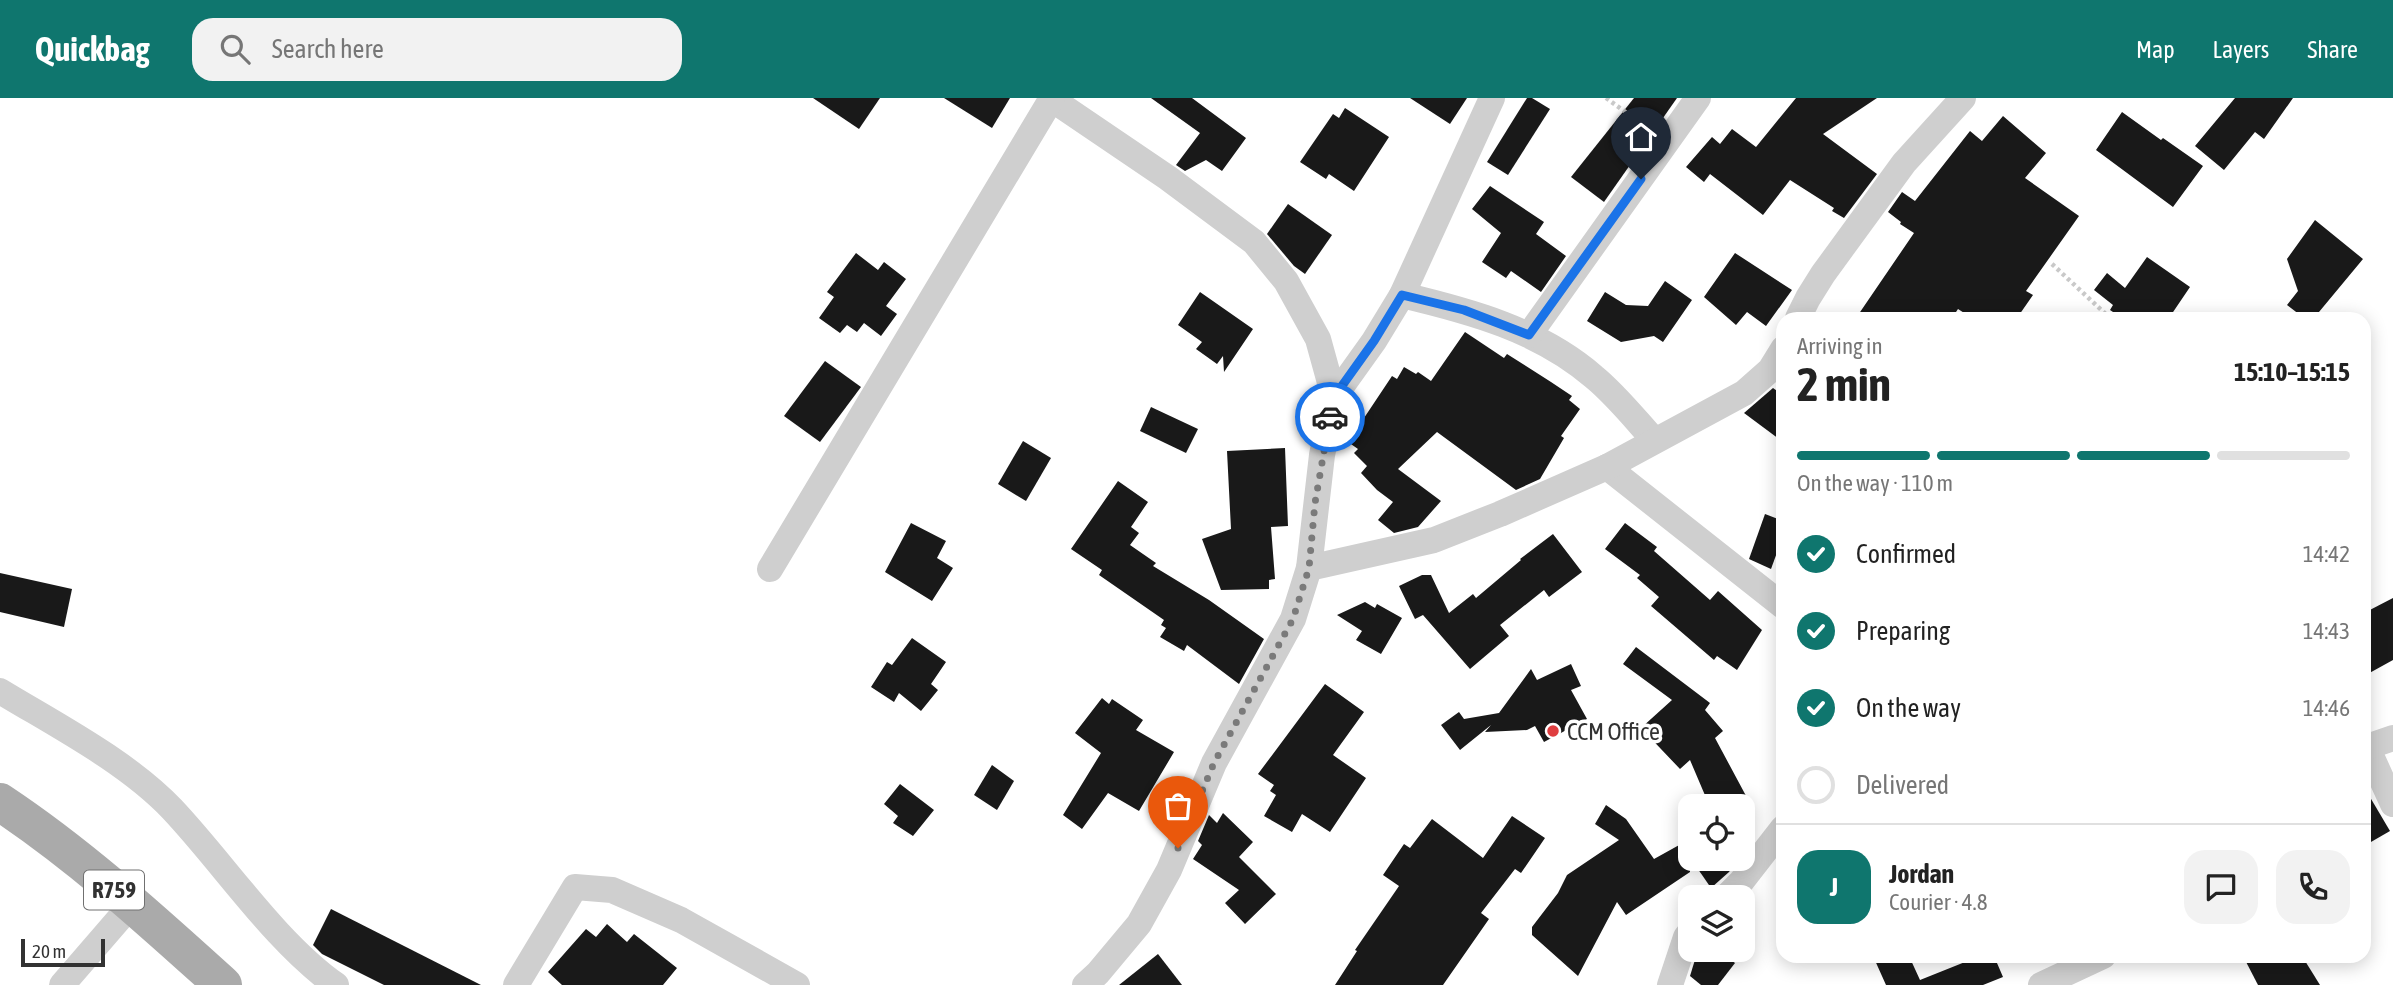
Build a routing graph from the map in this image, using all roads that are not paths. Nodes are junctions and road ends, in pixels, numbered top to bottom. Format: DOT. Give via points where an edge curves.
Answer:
graph roads {
  1 [pos="1051,98"];
  2 [pos="1492,98"];
  3 [pos="1698,98"];
  4 [pos="1963,98"];
  5 [pos="1402,295"];
  6 [pos="1801,312"];
  7 [pos="1529,335"];
  8 [pos="1776,360"];
  9 [pos="1334,397"];
  10 [pos="1654,440"];
  11 [pos="1607,467"];
  12 [pos="1309,568"];
  13 [pos="770,569"];
  14 [pos="1776,600"];
  15 [pos="0,691"];
  16 [pos="2393,738"];
  17 [pos="2371,745"];
  18 [pos="2371,758"];
  19 [pos="0,802"];
  20 [pos="2393,804"];
  21 [pos="1776,837"];
  22 [pos="1738,885"];
  23 [pos="132,904"];
  24 [pos="1678,961"];
  25 [pos="2083,963"];
  26 [pos="62,985"];
  27 [pos="223,985"];
  28 [pos="336,985"];
  29 [pos="516,985"];
  30 [pos="797,985"];
  31 [pos="1085,985"];
  32 [pos="1670,985"];
  33 [pos="2041,985"];
  1 -- 9 [label="street" via="1254,242 1286,281 1318,339"];
  1 -- 13 [label="street"];
  2 -- 5 [label="street"];
  3 -- 7 [label="street"];
  4 -- 6 [label="street" via="1904,163 1823,274"];
  5 -- 7 [label="street" via="1464,310"];
  5 -- 9 [label="street"];
  7 -- 10 [label="street" via="1556,348 1595,378"];
  8 -- 10 [label="street" via="1744,393"];
  9 -- 12 [label="street"];
  10 -- 11 [label="street"];
  11 -- 12 [label="street" via="1434,540"];
  11 -- 14 [label="street"];
  12 -- 31 [label="street" via="1293,619 1214,763 1169,870 1139,924"];
  15 -- 28 [label="street" via="112,759 170,807 277,930"];
  16 -- 17 [label="street"];
  18 -- 20 [label="street"];
  19 -- 23 [label="main road, R759"];
  21 -- 22 [label="street"];
  23 -- 26 [label="street"];
  23 -- 27 [label="main road, R759"];
  24 -- 32 [label="street"];
  25 -- 33 [label="street"];
  29 -- 30 [label="street" via="575,887 612,890 681,920"];
}
